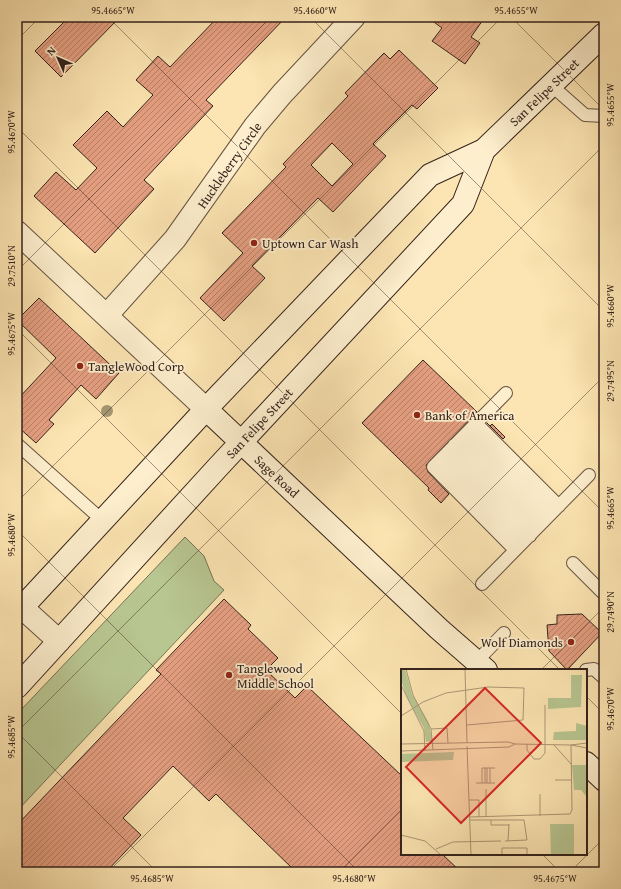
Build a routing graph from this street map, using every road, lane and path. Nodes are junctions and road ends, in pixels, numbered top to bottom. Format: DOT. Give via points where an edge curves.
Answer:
graph roads {
  1 [pos="354,17"];
  2 [pos="604,34"];
  3 [pos="551,85"];
  4 [pos="604,116"];
  5 [pos="484,150"];
  6 [pos="17,232"];
  7 [pos="107,315"];
  8 [pos="506,393"];
  9 [pos="206,409"];
  10 [pos="241,442"];
  11 [pos="458,442"];
  12 [pos="17,444"];
  13 [pos="589,475"];
  14 [pos="102,520"];
  15 [pos="537,528"];
  16 [pos="573,563"];
  17 [pos="482,584"];
  18 [pos="604,594"];
  19 [pos="19,607"];
  20 [pos="504,633"];
  21 [pos="59,641"];
  22 [pos="482,666"];
  23 [pos="587,670"];
  24 [pos="604,678"];
  25 [pos="17,687"];
  26 [pos="587,764"];
  27 [pos="604,780"];
  1 -- 7 [label="main road, Huckleberry Circle" via="255,126 175,239"];
  2 -- 3 [label="main road, San Felipe Street"];
  3 -- 4 [label="lane" via="585,115"];
  3 -- 5 [label="main road, San Felipe Street"];
  5 -- 9 [label="main road, San Felipe Street" via="430,175"];
  5 -- 10 [label="main road, San Felipe Street" via="463,204"];
  6 -- 7 [label="main road, Sage Road"];
  7 -- 9 [label="main road, Sage Road"];
  8 -- 11 [label="lane"];
  9 -- 10 [label="main road, Sage Road"];
  9 -- 14 [label="main road, San Felipe Street"];
  10 -- 21 [label="main road, San Felipe Street"];
  10 -- 22 [label="main road, Sage Road" via="440,630"];
  11 -- 15 [label="lane"];
  11 -- 15 [label="lane"];
  11 -- 15 [label="lane"];
  11 -- 15 [label="lane" via="432,467"];
  12 -- 14 [label="lane"];
  13 -- 15 [label="lane"];
  14 -- 19 [label="main road, San Felipe Street"];
  15 -- 17 [label="lane"];
  16 -- 18 [label="lane"];
  19 -- 21 [label="main road"];
  20 -- 22 [label="lane"];
  21 -- 25 [label="main road, San Felipe Street"];
  23 -- 24 [label="lane" via="594,669"];
  26 -- 27 [label="main road"];
}
